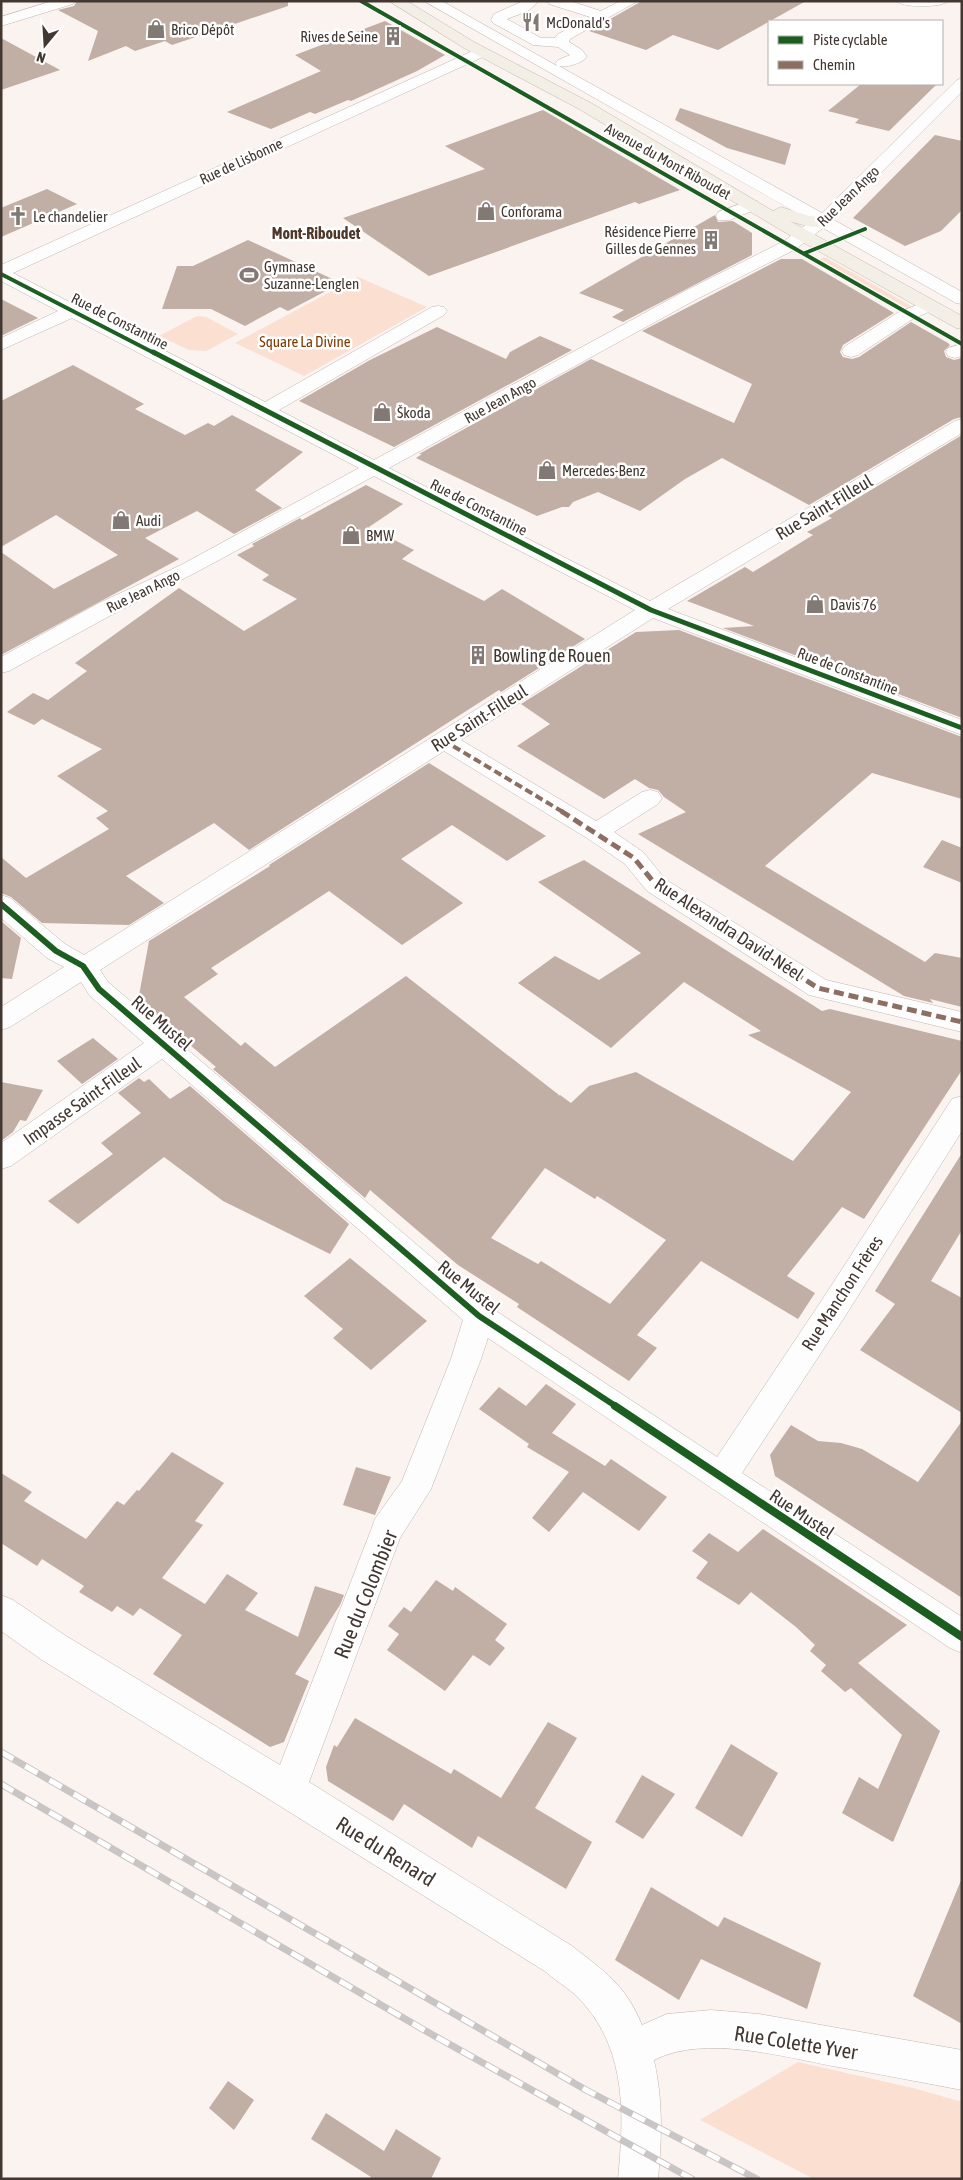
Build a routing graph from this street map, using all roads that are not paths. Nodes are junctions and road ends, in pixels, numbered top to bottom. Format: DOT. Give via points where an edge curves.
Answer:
graph roads {
  1 [pos="68,1"];
  2 [pos="396,1"];
  3 [pos="430,1"];
  4 [pos="450,1"];
  5 [pos="554,1"];
  6 [pos="592,1"];
  7 [pos="631,1"];
  8 [pos="903,1"];
  9 [pos="532,2"];
  10 [pos="945,3"];
  11 [pos="610,13"];
  12 [pos="1,22"];
  13 [pos="561,43"];
  14 [pos="482,52"];
  15 [pos="563,63"];
  16 [pos="962,83"];
  17 [pos="748,203"];
  18 [pos="724,216"];
  19 [pos="828,217"];
  20 [pos="803,236"];
  21 [pos="1,273"];
  22 [pos="962,282"];
  23 [pos="962,299"];
  24 [pos="928,306"];
  25 [pos="72,311"];
  26 [pos="438,311"];
  27 [pos="962,324"];
  28 [pos="1,345"];
  29 [pos="851,351"];
  30 [pos="264,411"];
  31 [pos="962,425"];
  32 [pos="376,468"];
  33 [pos="651,610"];
  34 [pos="1,666"];
  35 [pos="962,728"];
  36 [pos="443,740"];
  37 [pos="650,798"];
  38 [pos="596,832"];
  39 [pos="1,904"];
  40 [pos="83,966"];
  41 [pos="1,1020"];
  42 [pos="962,1022"];
  43 [pos="163,1044"];
  44 [pos="962,1108"];
  45 [pos="1,1158"];
  46 [pos="479,1316"];
  47 [pos="721,1478"];
  48 [pos="1,1611"];
  49 [pos="962,1638"];
  50 [pos="288,1790"];
  51 [pos="634,2050"];
  52 [pos="962,2070"];
  53 [pos="638,2179"];
  1 -- 12 [label="street"];
  2 -- 14 [label="main road, Avenue du Mont Riboudet"];
  3 -- 19 [label="street"];
  4 -- 15 [label="street, Avenue du Mont Riboudet"];
  5 -- 11 [label="street"];
  6 -- 11 [label="street"];
  7 -- 11 [label="street"];
  8 -- 10 [label="street"];
  9 -- 13 [label="street" via="499,16 498,20 538,42"];
  11 -- 13 [label="street" via="563,36"];
  13 -- 15 [label="street" via="580,57"];
  14 -- 17 [label="main road, Avenue du Mont Riboudet" via="585,106"];
  14 -- 21 [label="street, Rue de Lisbonne"];
  15 -- 19 [label="street, Avenue du Mont Riboudet"];
  16 -- 19 [label="street, Rue Jean Ango"];
  17 -- 18 [label="street"];
  17 -- 19 [label="main road" via="797,219"];
  17 -- 20 [label="main road, Avenue du Mont Riboudet"];
  19 -- 20 [label="street, Rue Jean Ango"];
  19 -- 22 [label="street, Avenue du Mont Riboudet"];
  19 -- 23 [label="street"];
  20 -- 24 [label="main road, Avenue du Mont Riboudet"];
  20 -- 32 [label="street, Rue Jean Ango"];
  21 -- 25 [label="street, Rue de Constantine"];
  24 -- 27 [label="main road, Avenue du Mont Riboudet"];
  24 -- 29 [label="street" via="904,316"];
  25 -- 28 [label="street"];
  25 -- 30 [label="street, Rue de Constantine"];
  26 -- 30 [label="street"];
  30 -- 32 [label="street, Rue de Constantine"];
  31 -- 33 [label="street, Rue Saint-Filleul"];
  32 -- 33 [label="street, Rue de Constantine"];
  32 -- 34 [label="street, Rue Jean Ango"];
  33 -- 35 [label="street, Rue de Constantine"];
  33 -- 36 [label="street, Rue Saint-Filleul"];
  36 -- 38 [label="street, Rue Alexandra David-Néel"];
  36 -- 40 [label="street, Rue Saint-Filleul" via="126,942"];
  37 -- 38 [label="street"];
  38 -- 42 [label="street, Rue Alexandra David-Néel" via="634,858 656,885 818,988"];
  39 -- 40 [label="street, Rue Mustel" via="56,951"];
  40 -- 41 [label="street, Rue Saint-Filleul"];
  40 -- 43 [label="street, Rue Mustel" via="99,988"];
  43 -- 45 [label="street, Impasse Saint-Filleul"];
  43 -- 46 [label="street, Rue Mustel"];
  44 -- 47 [label="street, Rue Manchon Frères"];
  46 -- 47 [label="street, Rue Mustel"];
  46 -- 50 [label="street, Rue du Colombier" via="466,1359 415,1489 387,1530"];
  47 -- 49 [label="street, Rue Mustel"];
  48 -- 50 [label="street, Rue du Renard" via="54,1648"];
  50 -- 51 [label="street, Rue du Renard" via="559,1959 597,1989 617,2016"];
  51 -- 52 [label="street, Rue Colette Yver" via="667,2032 711,2029 759,2033"];
  51 -- 53 [label="street, Rue du Renard" via="642,2143"];
}
